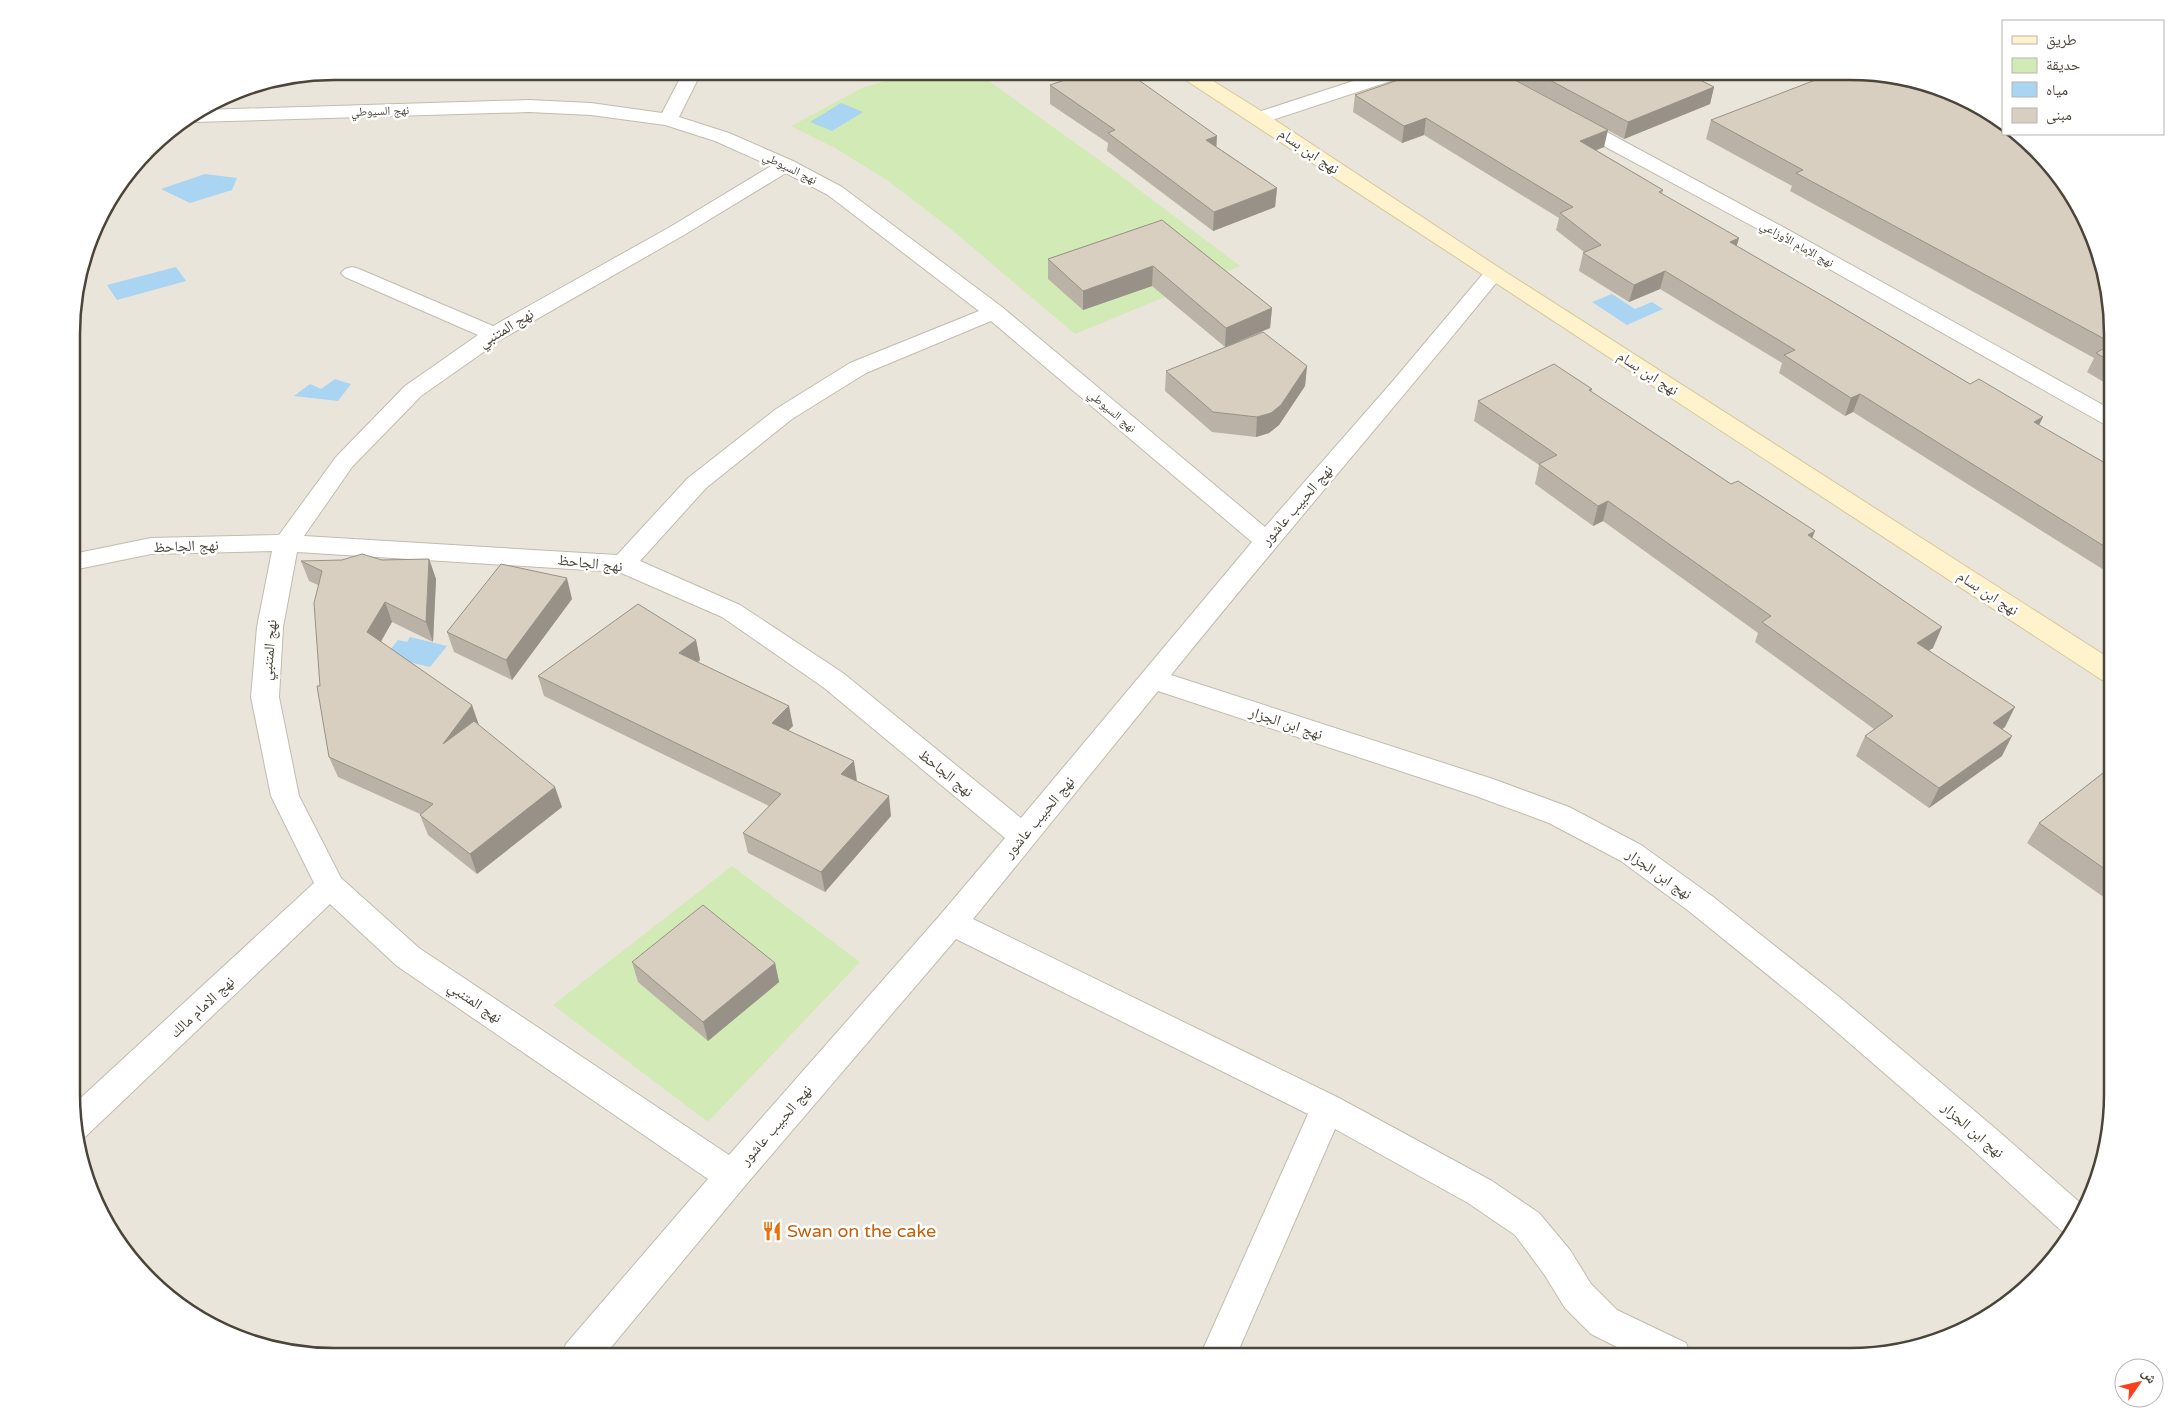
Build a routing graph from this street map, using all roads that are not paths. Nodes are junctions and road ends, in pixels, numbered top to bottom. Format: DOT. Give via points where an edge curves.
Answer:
graph roads {
  1 [pos="688,80"];
  2 [pos="1198,80"];
  3 [pos="1375,80"];
  4 [pos="1559,114"];
  5 [pos="204,116"];
  6 [pos="1259,118"];
  7 [pos="668,120"];
  8 [pos="786,165"];
  9 [pos="352,273"];
  10 [pos="1494,273"];
  11 [pos="994,312"];
  12 [pos="494,334"];
  13 [pos="2104,415"];
  14 [pos="1266,541"];
  15 [pos="286,543"];
  16 [pos="80,561"];
  17 [pos="623,564"];
  18 [pos="2104,668"];
  19 [pos="1153,680"];
  20 [pos="1023,836"];
  21 [pos="330,886"];
  22 [pos="952,924"];
  23 [pos="1327,1108"];
  24 [pos="82,1121"];
  25 [pos="732,1176"];
  26 [pos="2072,1218"];
  27 [pos="587,1348"];
  28 [pos="1222,1348"];
  29 [pos="1658,1348"];
  1 -- 7 [label="street"];
  2 -- 6 [label="street, نهج ابن بسام"];
  3 -- 6 [label="street"];
  4 -- 13 [label="street, نهج الإمام الأوزاعي"];
  5 -- 7 [label="street, نهج السيوطي" via="529,106 591,109"];
  6 -- 10 [label="street, نهج ابن بسام"];
  7 -- 8 [label="street, نهج السيوطي" via="722,137"];
  8 -- 11 [label="street, نهج السيوطي" via="834,190"];
  8 -- 12 [label="street, نهج المتنبي" via="677,231"];
  9 -- 12 [label="street"];
  10 -- 14 [label="street, نهج الحبيب عاشور"];
  10 -- 18 [label="street, نهج ابن بسام"];
  11 -- 14 [label="street, نهج السيوطي"];
  11 -- 17 [label="street" via="858,368 784,414 697,483"];
  12 -- 15 [label="street, نهج المتنبي" via="413,391 344,462"];
  14 -- 19 [label="street, نهج الحبيب عاشور"];
  15 -- 16 [label="street, نهج الجاحظ" via="151,546"];
  15 -- 17 [label="street, نهج الجاحظ"];
  15 -- 21 [label="street, نهج المتنبي" via="270,627 265,697 285,796"];
  17 -- 20 [label="street, نهج الجاحظ" via="731,610 833,680"];
  19 -- 20 [label="street, نهج الحبيب عاشور"];
  19 -- 26 [label="street, نهج ابن الجزار" via="1492,790 1559,815 1631,853 1701,904 1827,1005"];
  20 -- 22 [label="street, نهج الحبيب عاشور"];
  21 -- 24 [label="street, نهج الامام مالك"];
  21 -- 25 [label="street, نهج المتنبي" via="408,956"];
  22 -- 23 [label="street"];
  22 -- 25 [label="street, نهج الحبيب عاشور"];
  23 -- 28 [label="street"];
  23 -- 29 [label="street" via="1480,1192 1527,1224 1557,1262 1578,1296 1604,1322"];
  25 -- 27 [label="street, نهج الحبيب عاشور"];
}
